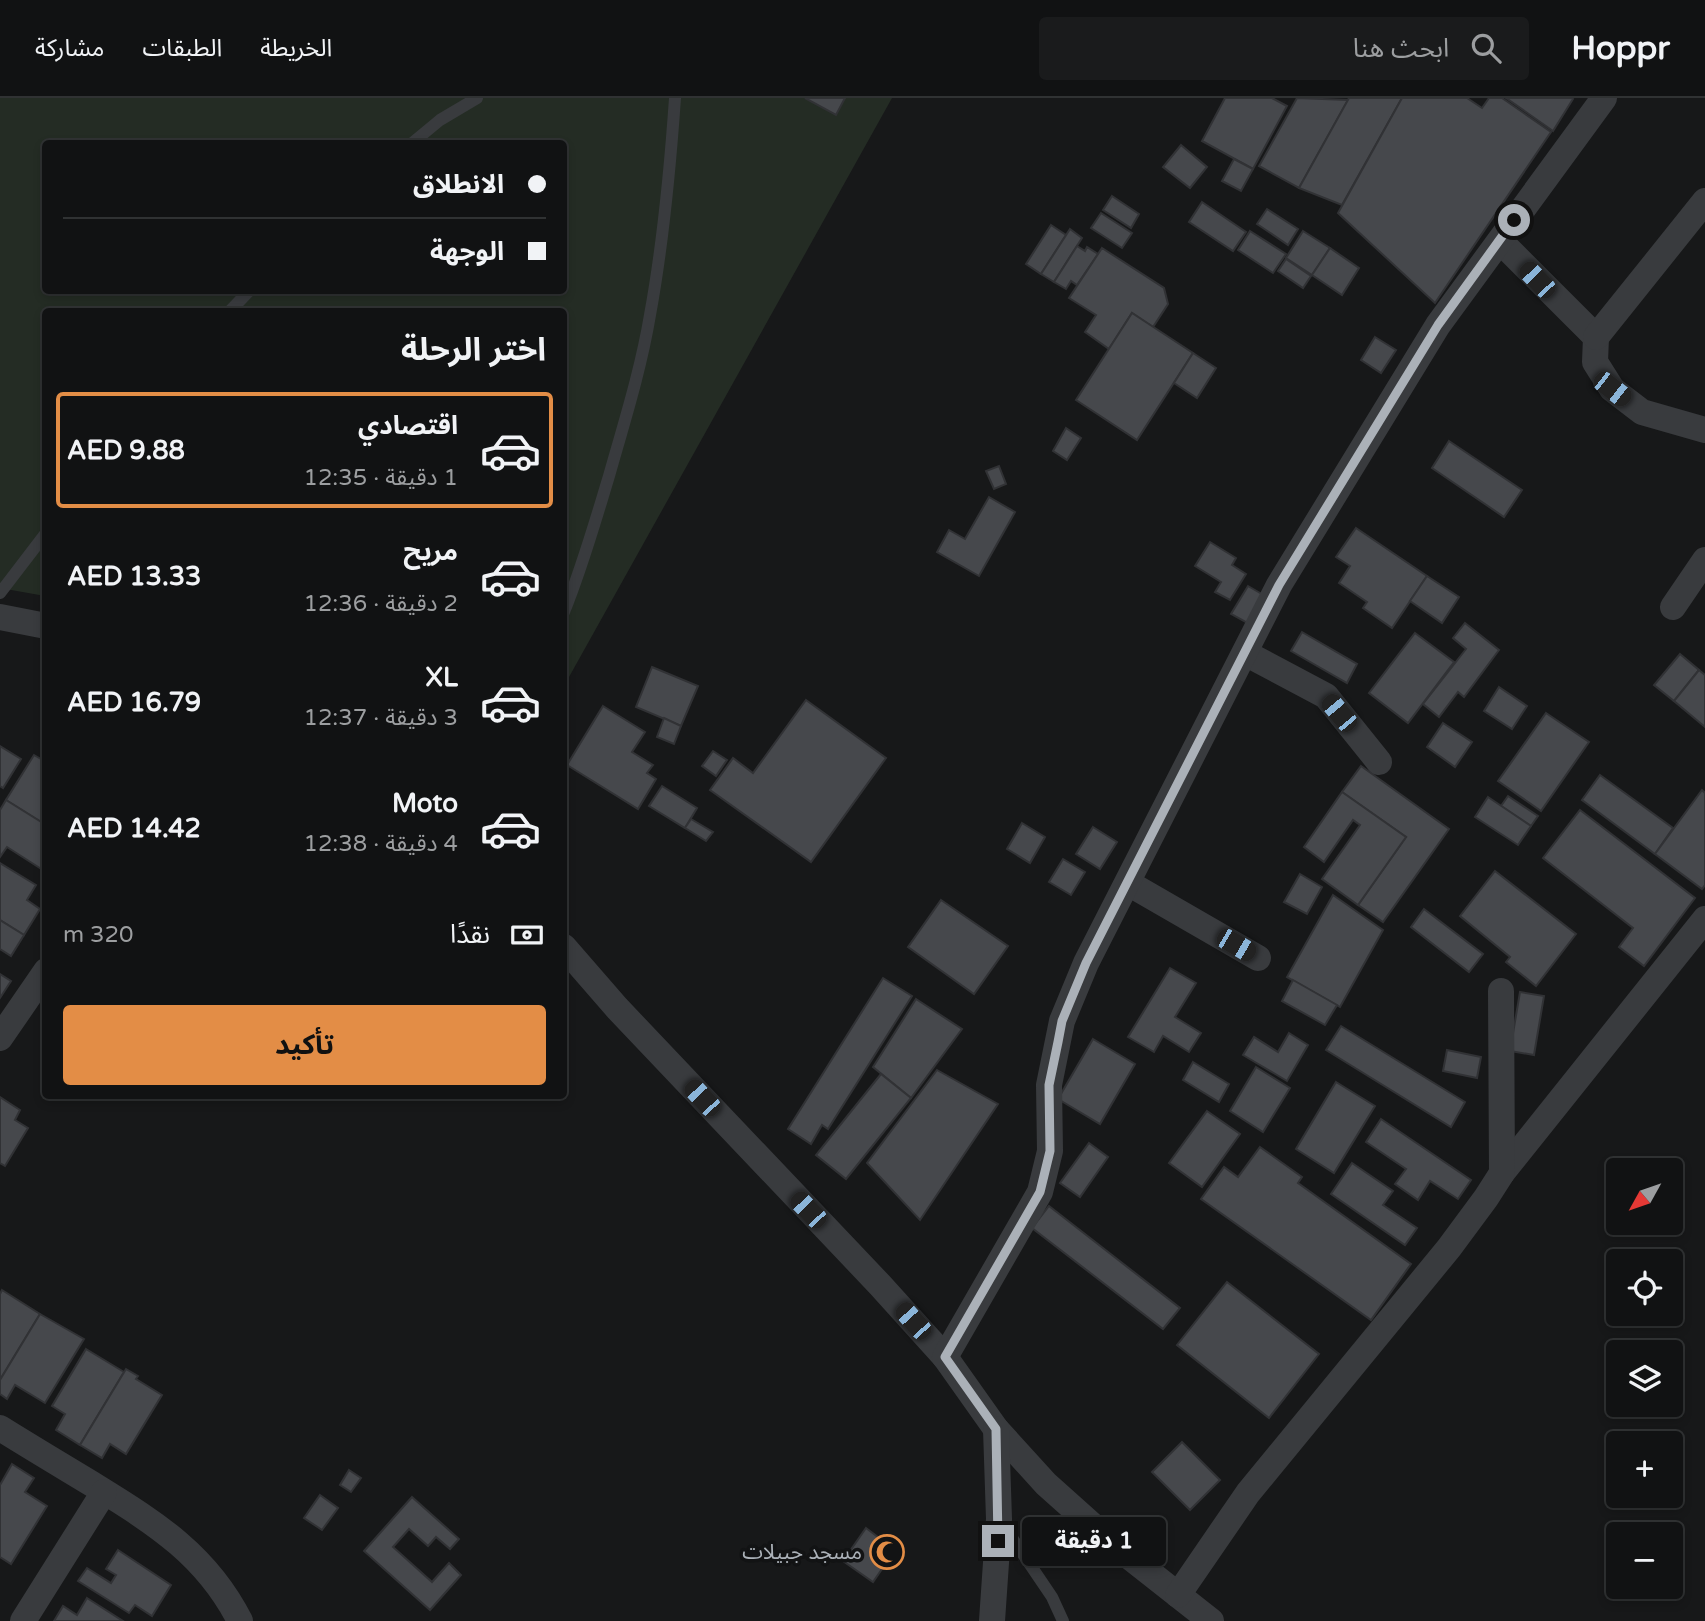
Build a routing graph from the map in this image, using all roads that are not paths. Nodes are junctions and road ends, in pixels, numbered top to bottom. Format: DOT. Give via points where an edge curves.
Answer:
graph roads {
  1 [pos="477,98"];
  2 [pos="675,98"];
  3 [pos="1604,98"];
  4 [pos="416,140"];
  5 [pos="1705,201"];
  6 [pos="1500,241"];
  7 [pos="246,294"];
  8 [pos="233,308"];
  9 [pos="1596,337"];
  10 [pos="1705,430"];
  11 [pos="42,538"];
  12 [pos="1705,560"];
  13 [pos="0,593"];
  14 [pos="567,604"];
  15 [pos="1673,607"];
  16 [pos="0,617"];
  17 [pos="42,625"];
  18 [pos="1245,653"];
  19 [pos="1379,762"];
  20 [pos="1128,883"];
  21 [pos="1705,919"];
  22 [pos="567,950"];
  23 [pos="1258,958"];
  24 [pos="42,977"];
  25 [pos="1501,991"];
  26 [pos="0,1038"];
  27 [pos="1502,1173"];
  28 [pos="945,1357"];
  29 [pos="0,1428"];
  30 [pos="996,1429"];
  31 [pos="104,1492"];
  32 [pos="999,1519"];
  33 [pos="1178,1595"];
  34 [pos="23,1621"];
  35 [pos="240,1621"];
  36 [pos="992,1621"];
  37 [pos="1063,1621"];
  38 [pos="1211,1621"];
  1 -- 4 [label="lane"];
  2 -- 14 [label="lane" via="671,165 650,317 593,531"];
  3 -- 6 [label="street"];
  5 -- 9 [label="street"];
  6 -- 9 [label="street"];
  6 -- 18 [label="street" via="1438,325 1399,388 1279,585"];
  7 -- 8 [label="lane"];
  9 -- 10 [label="street" via="1595,362 1612,389 1642,412"];
  11 -- 13 [label="lane"];
  12 -- 15 [label="street"];
  16 -- 17 [label="street"];
  18 -- 19 [label="street" via="1325,696"];
  18 -- 20 [label="street"];
  20 -- 23 [label="street"];
  20 -- 28 [label="street" via="1062,1021 1049,1085 1050,1151 1040,1192"];
  21 -- 27 [label="street"];
  22 -- 28 [label="street"];
  24 -- 26 [label="street"];
  25 -- 27 [label="street"];
  27 -- 33 [label="street" via="1449,1248 1248,1493"];
  28 -- 30 [label="street"];
  29 -- 31 [label="street"];
  30 -- 32 [label="street"];
  30 -- 33 [label="street" via="1046,1484"];
  31 -- 34 [label="street"];
  31 -- 35 [label="street" via="181,1544 211,1574"];
  32 -- 36 [label="street"];
  32 -- 37 [label="lane"];
  33 -- 38 [label="street"];
}
